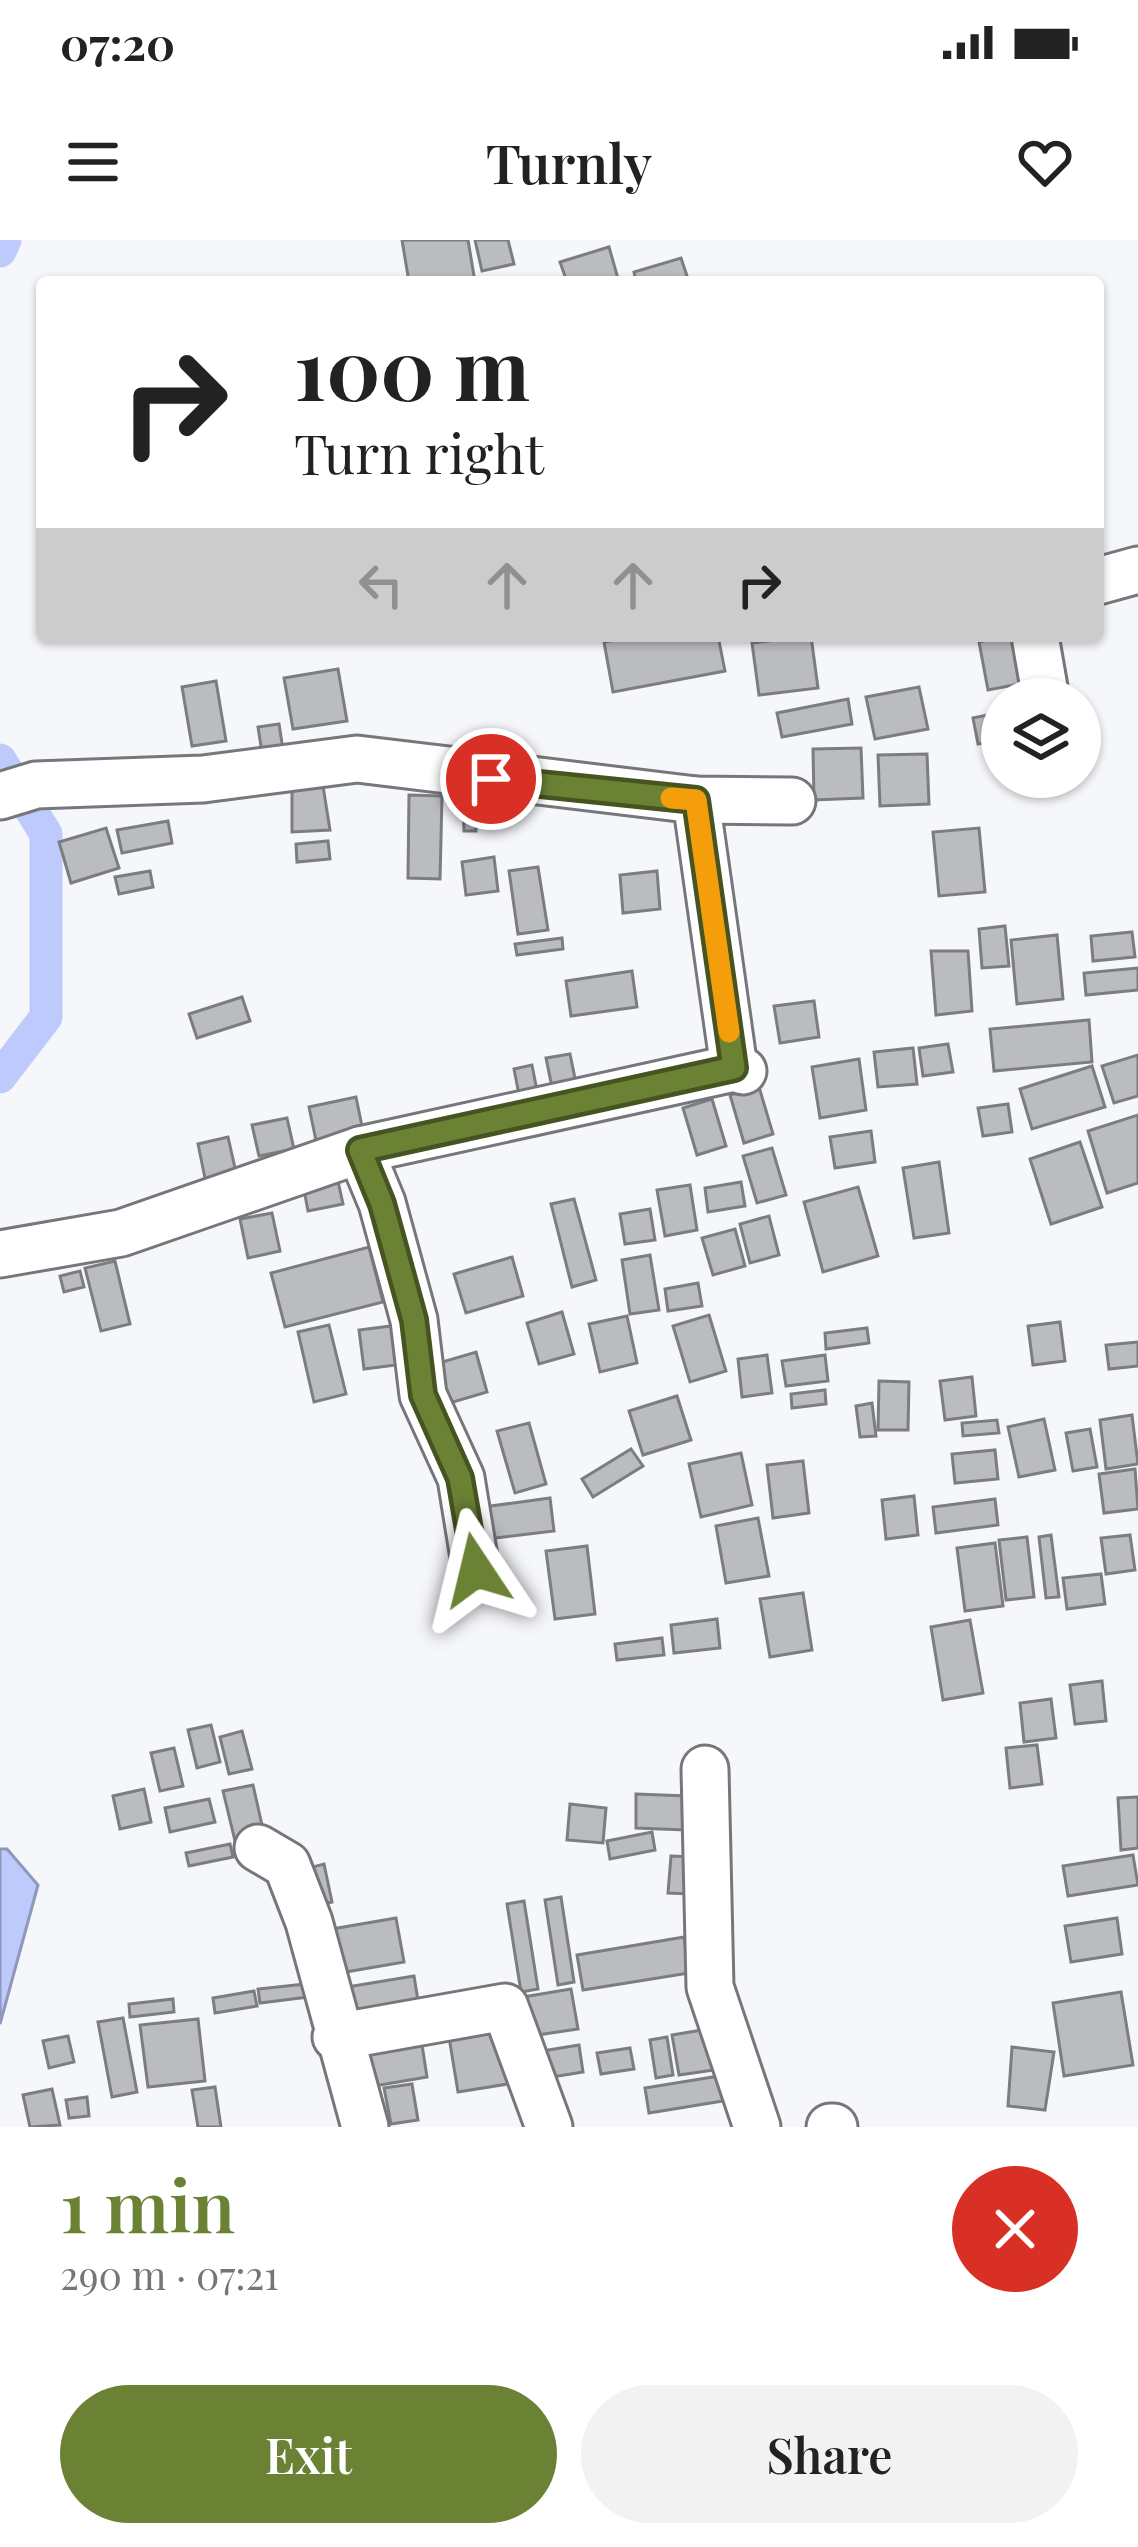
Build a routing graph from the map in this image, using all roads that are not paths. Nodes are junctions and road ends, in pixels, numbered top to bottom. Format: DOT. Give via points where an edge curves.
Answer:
graph roads {
  1 [pos="1138,570"];
  2 [pos="1104,578"];
  3 [pos="1036,642"];
  4 [pos="1042,678"];
  5 [pos="785,784"];
  6 [pos="18,790"];
  7 [pos="696,800"];
  8 [pos="360,1150"];
  9 [pos="0,1254"];
  10 [pos="476,1570"];
  11 [pos="705,1769"];
  12 [pos="258,1848"];
  13 [pos="336,2036"];
  14 [pos="365,2127"];
  15 [pos="549,2127"];
  16 [pos="757,2127"];
  1 -- 2 [label="street"];
  3 -- 4 [label="street"];
  5 -- 7 [label="street"];
  6 -- 7 [label="street" via="357,759"];
  7 -- 8 [label="street" via="739,1069"];
  8 -- 9 [label="street" via="121,1232"];
  8 -- 10 [label="street" via="414,1320 423,1395 460,1478"];
  11 -- 16 [label="street" via="710,1987"];
  12 -- 13 [label="street" via="287,1865"];
  13 -- 14 [label="street"];
  13 -- 15 [label="street" via="505,2007"];
}
